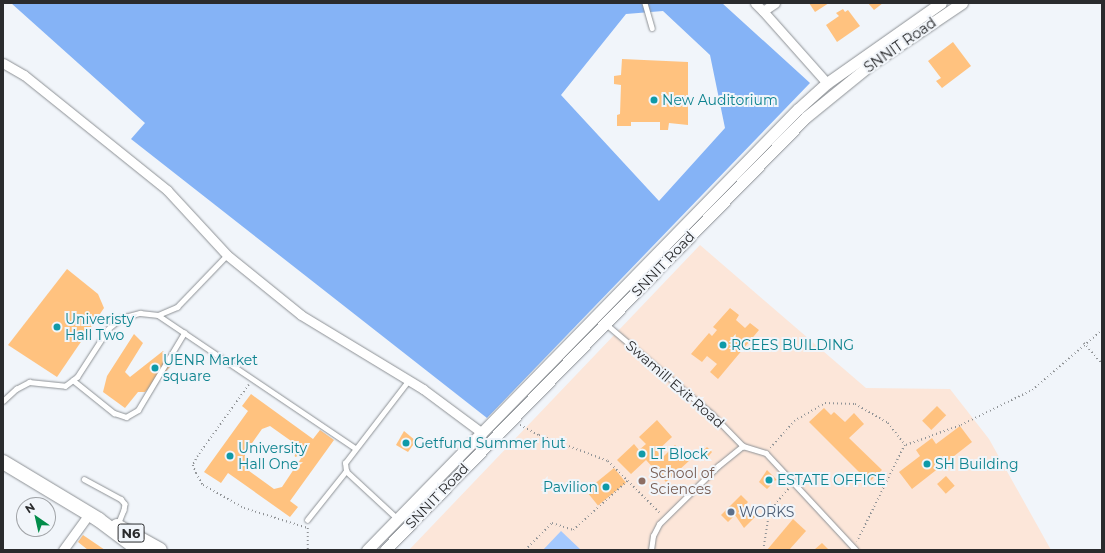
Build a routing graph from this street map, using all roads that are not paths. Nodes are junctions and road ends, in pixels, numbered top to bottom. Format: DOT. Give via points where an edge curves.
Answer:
graph roads {
  1 [pos="645,3"];
  2 [pos="755,3"];
  3 [pos="775,3"];
  4 [pos="941,3"];
  5 [pos="962,3"];
  6 [pos="763,11"];
  7 [pos="652,28"];
  8 [pos="3,63"];
  9 [pos="827,83"];
  10 [pos="228,255"];
  11 [pos="158,315"];
  12 [pos="605,323"];
  13 [pos="184,333"];
  14 [pos="584,337"];
  15 [pos="573,349"];
  16 [pos="73,380"];
  17 [pos="409,380"];
  18 [pos="3,401"];
  19 [pos="482,433"];
  20 [pos="743,446"];
  21 [pos="355,448"];
  22 [pos="4,464"];
  23 [pos="346,472"];
  24 [pos="84,478"];
  25 [pos="94,517"];
  26 [pos="398,519"];
  27 [pos="307,520"];
  28 [pos="118,526"];
  29 [pos="389,548"];
  30 [pos="855,549"];
  31 [pos="63,550"];
  32 [pos="139,550"];
  33 [pos="160,550"];
  34 [pos="367,550"];
  35 [pos="651,550"];
  1 -- 7 [label="lane"];
  2 -- 6 [label="street"];
  3 -- 6 [label="street"];
  4 -- 9 [label="street, SNNIT Road"];
  5 -- 12 [label="street, SNNIT Road" via="870,65 806,117"];
  6 -- 9 [label="street"];
  8 -- 10 [label="street" via="24,75 167,190"];
  9 -- 14 [label="street, SNNIT Road" via="755,151"];
  10 -- 11 [label="lane" via="177,307"];
  10 -- 17 [label="street" via="301,315"];
  11 -- 13 [label="lane"];
  11 -- 16 [label="lane" via="140,313 121,318 108,329"];
  12 -- 14 [label="street, SNNIT Road"];
  12 -- 20 [label="lane, Swamill Exit Road" via="712,414"];
  13 -- 16 [label="lane" via="138,410 126,417 114,413"];
  13 -- 21 [label="lane"];
  14 -- 15 [label="street, SNNIT Road"];
  15 -- 19 [label="street, SNNIT Road"];
  15 -- 29 [label="street, SNNIT Road" via="511,420"];
  16 -- 18 [label="lane" via="65,386 29,382 16,389"];
  17 -- 19 [label="street"];
  17 -- 21 [label="lane"];
  19 -- 26 [label="street, SNNIT Road"];
  20 -- 30 [label="lane" via="766,452"];
  20 -- 35 [label="lane" via="718,466 665,518 653,536"];
  21 -- 23 [label="lane" via="345,463"];
  22 -- 25 [label="main road, N6"];
  23 -- 26 [label="lane"];
  23 -- 27 [label="lane"];
  24 -- 28 [label="lane" via="121,499 124,510"];
  25 -- 28 [label="main road, N6"];
  25 -- 31 [label="street"];
  25 -- 32 [label="main road, N6"];
  26 -- 34 [label="street, SNNIT Road"];
  28 -- 33 [label="main road, N6"];
}
